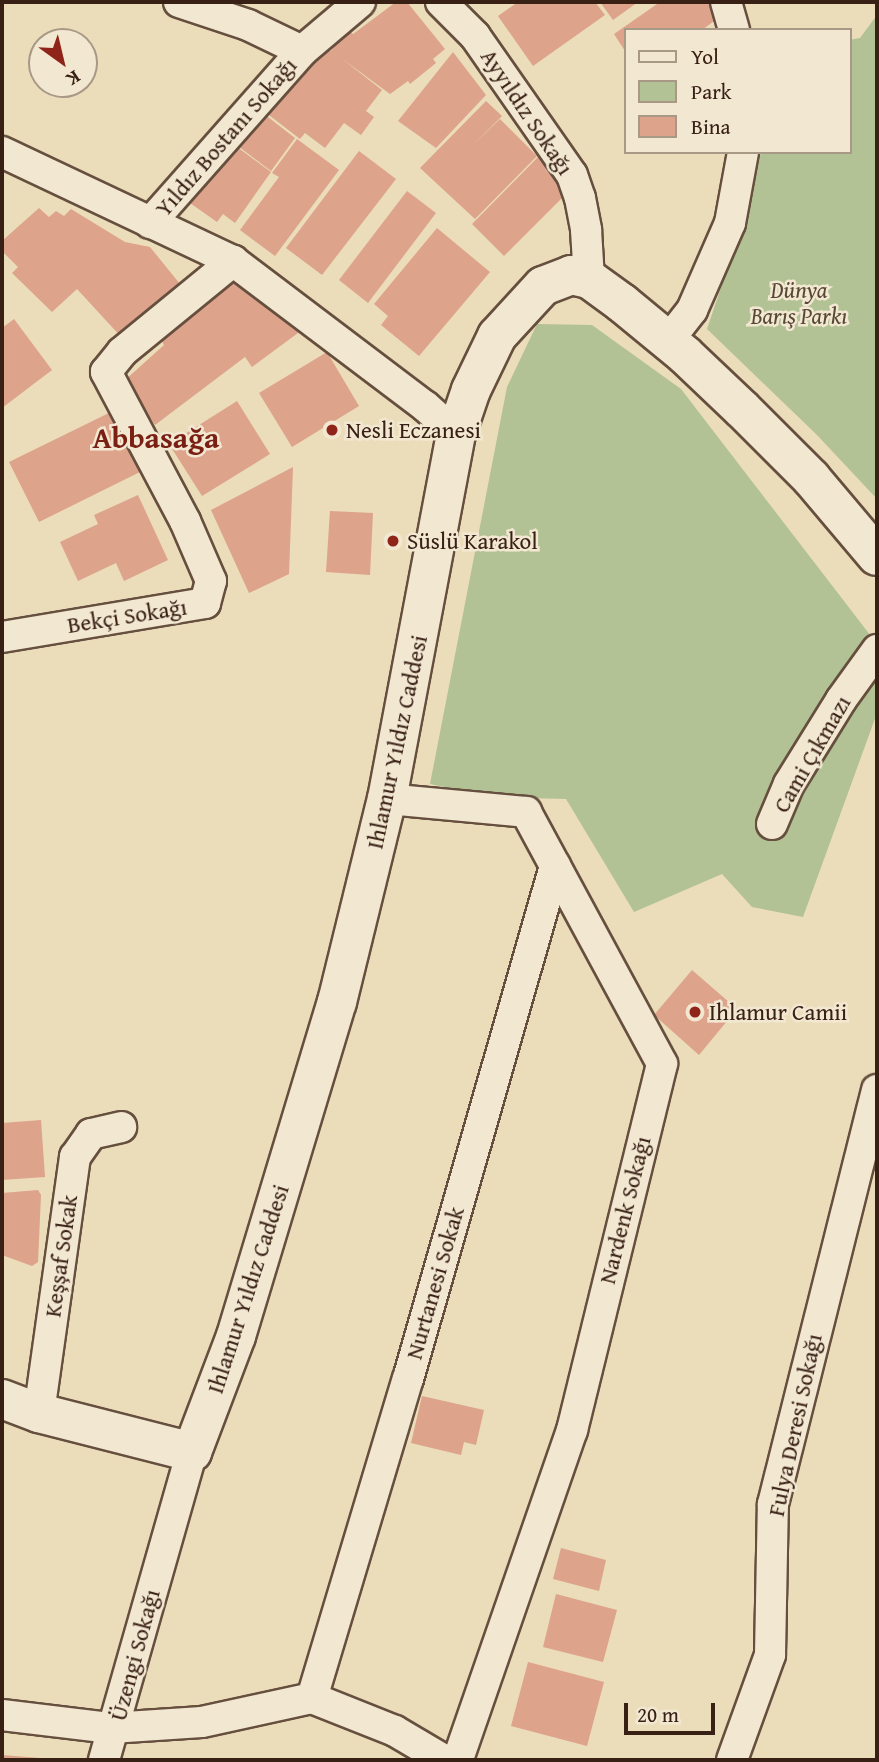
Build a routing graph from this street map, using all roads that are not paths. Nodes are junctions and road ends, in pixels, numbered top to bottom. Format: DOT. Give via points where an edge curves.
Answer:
graph roads {
  1 [pos="179,2"];
  2 [pos="360,2"];
  3 [pos="441,2"];
  4 [pos="726,2"];
  5 [pos="732,28"];
  6 [pos="302,51"];
  7 [pos="2,152"];
  8 [pos="743,154"];
  9 [pos="150,223"];
  10 [pos="233,261"];
  11 [pos="589,279"];
  12 [pos="667,342"];
  13 [pos="456,433"];
  14 [pos="877,555"];
  15 [pos="2,637"];
  16 [pos="877,650"];
  17 [pos="387,799"];
  18 [pos="772,824"];
  19 [pos="555,866"];
  20 [pos="877,1090"];
  21 [pos="121,1127"];
  22 [pos="2,1399"];
  23 [pos="39,1413"];
  24 [pos="192,1452"];
  25 [pos="312,1698"];
  26 [pos="2,1715"];
  27 [pos="111,1728"];
  28 [pos="104,1760"];
  29 [pos="444,1760"];
  30 [pos="458,1760"];
  31 [pos="732,1760"];
  1 -- 6 [label="street" via="248,25"];
  2 -- 6 [label="street"];
  3 -- 11 [label="street, Ayyıldız Sokağı" via="482,45 572,175 586,230"];
  4 -- 5 [label="street"];
  6 -- 9 [label="street, Yıldız Bostanı Sokağı"];
  7 -- 9 [label="street"];
  8 -- 12 [label="street" via="730,223 692,310"];
  9 -- 10 [label="street"];
  10 -- 13 [label="street"];
  10 -- 15 [label="street, Bekçi Sokağı" via="122,352 106,372 185,521 211,581 205,603"];
  11 -- 12 [label="main road"];
  11 -- 13 [label="main road, Ihlamur Yıldız Caddesi" via="571,275 543,286 497,336"];
  12 -- 14 [label="main road" via="801,468"];
  13 -- 17 [label="main road, Ihlamur Yıldız Caddesi"];
  16 -- 18 [label="street, Cami Çıkmazı" via="789,784"];
  17 -- 19 [label="street, Nardenk Sokağı" via="526,813"];
  17 -- 24 [label="main road, Ihlamur Yıldız Caddesi" via="300,1131 236,1336"];
  19 -- 25 [label="street, Nurtanesi Sokak"];
  19 -- 30 [label="street, Nardenk Sokağı" via="662,1064 572,1430"];
  20 -- 31 [label="street, Fulya Deresi Sokağı" via="774,1504 770,1655"];
  21 -- 23 [label="street, Keşşaf Sokak" via="91,1133 75,1157"];
  22 -- 23 [label="main road"];
  23 -- 24 [label="main road"];
  24 -- 27 [label="street, Üzengi Sokağı"];
  25 -- 27 [label="street, Üzengi Sokağı" via="202,1723"];
  25 -- 29 [label="street" via="395,1731"];
  26 -- 27 [label="street"];
  27 -- 28 [label="street"];
}
